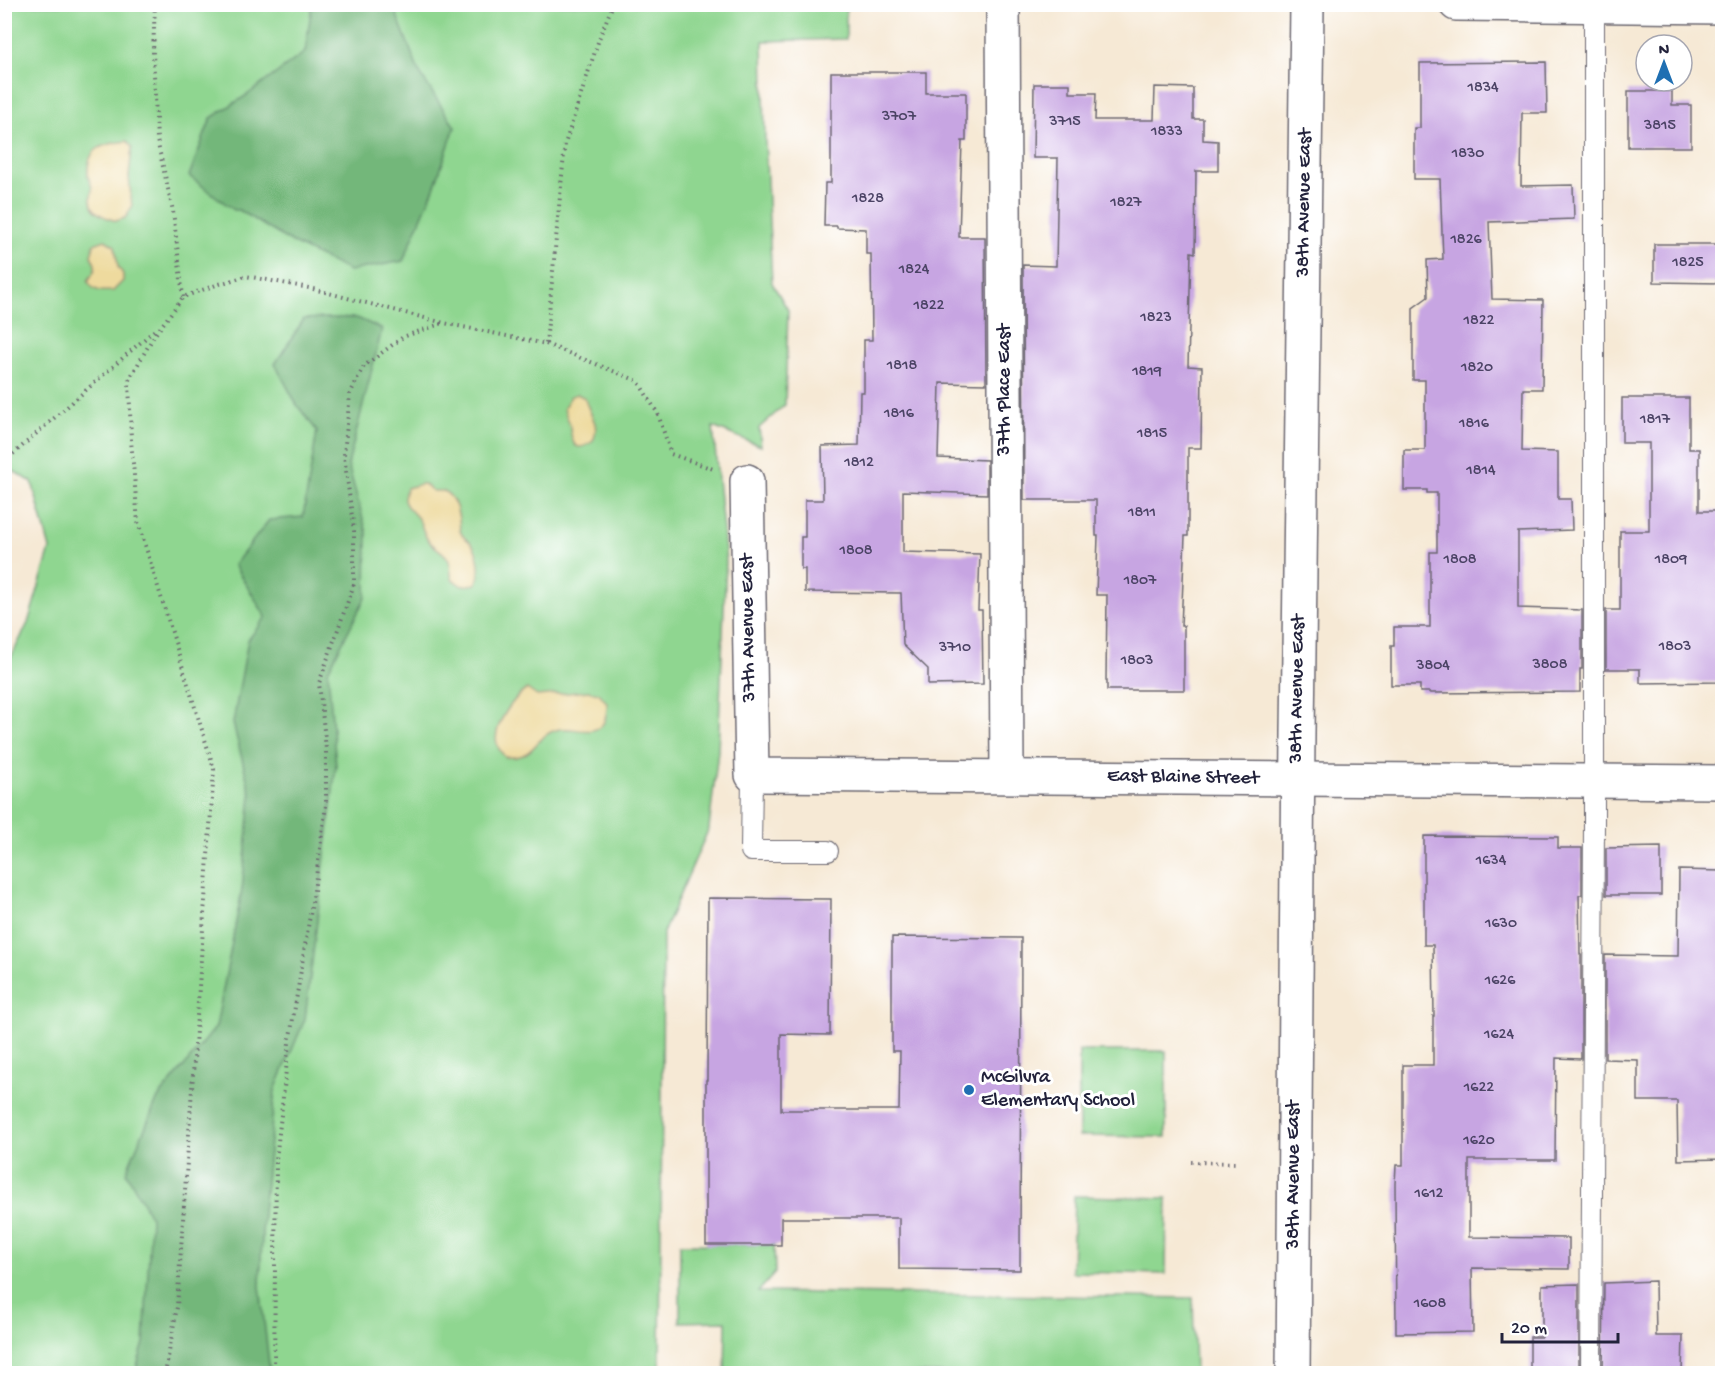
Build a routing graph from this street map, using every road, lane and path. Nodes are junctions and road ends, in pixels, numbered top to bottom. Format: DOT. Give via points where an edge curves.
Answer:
graph roads {
  1 [pos="155,4"];
  2 [pos="613,4"];
  3 [pos="1003,4"];
  4 [pos="1307,4"];
  5 [pos="1456,4"];
  6 [pos="1594,5"];
  7 [pos="1722,7"];
  8 [pos="183,297"];
  9 [pos="165,322"];
  10 [pos="444,322"];
  11 [pos="546,344"];
  12 [pos="4,462"];
  13 [pos="747,481"];
  14 [pos="752,775"];
  15 [pos="1007,776"];
  16 [pos="1297,780"];
  17 [pos="1594,782"];
  18 [pos="1722,782"];
  19 [pos="828,851"];
  20 [pos="1191,1162"];
  21 [pos="1239,1163"];
  22 [pos="165,1374"];
  23 [pos="274,1374"];
  24 [pos="1293,1374"];
  25 [pos="1591,1374"];
  1 -- 8 [label="path" via="157,140 173,211"];
  2 -- 11 [label="path" via="565,144"];
  3 -- 15 [label="street, 37th Place East"];
  4 -- 16 [label="street, 38th Avenue East"];
  5 -- 6 [label="street"];
  6 -- 7 [label="street"];
  6 -- 17 [label="lane"];
  8 -- 9 [label="path"];
  8 -- 10 [label="path" via="246,276"];
  9 -- 12 [label="path"];
  9 -- 22 [label="path" via="129,380 138,522 214,769 177,1308"];
  10 -- 11 [label="path"];
  10 -- 23 [label="path" via="403,337 364,366 350,394 344,455 354,531 354,585 319,683 326,749 326,805 289,1043 276,1160"];
  11 -- 13 [label="path" via="638,381 658,414 671,453"];
  13 -- 14 [label="street, 37th Avenue East"];
  14 -- 15 [label="street, East Blaine Street"];
  14 -- 19 [label="lane" via="751,851"];
  15 -- 16 [label="street, East Blaine Street"];
  16 -- 17 [label="street, East Blaine Street"];
  16 -- 24 [label="street, 38th Avenue East"];
  17 -- 18 [label="street, East Blaine Street"];
  17 -- 25 [label="lane"];
  20 -- 21 [label="path"];
}
